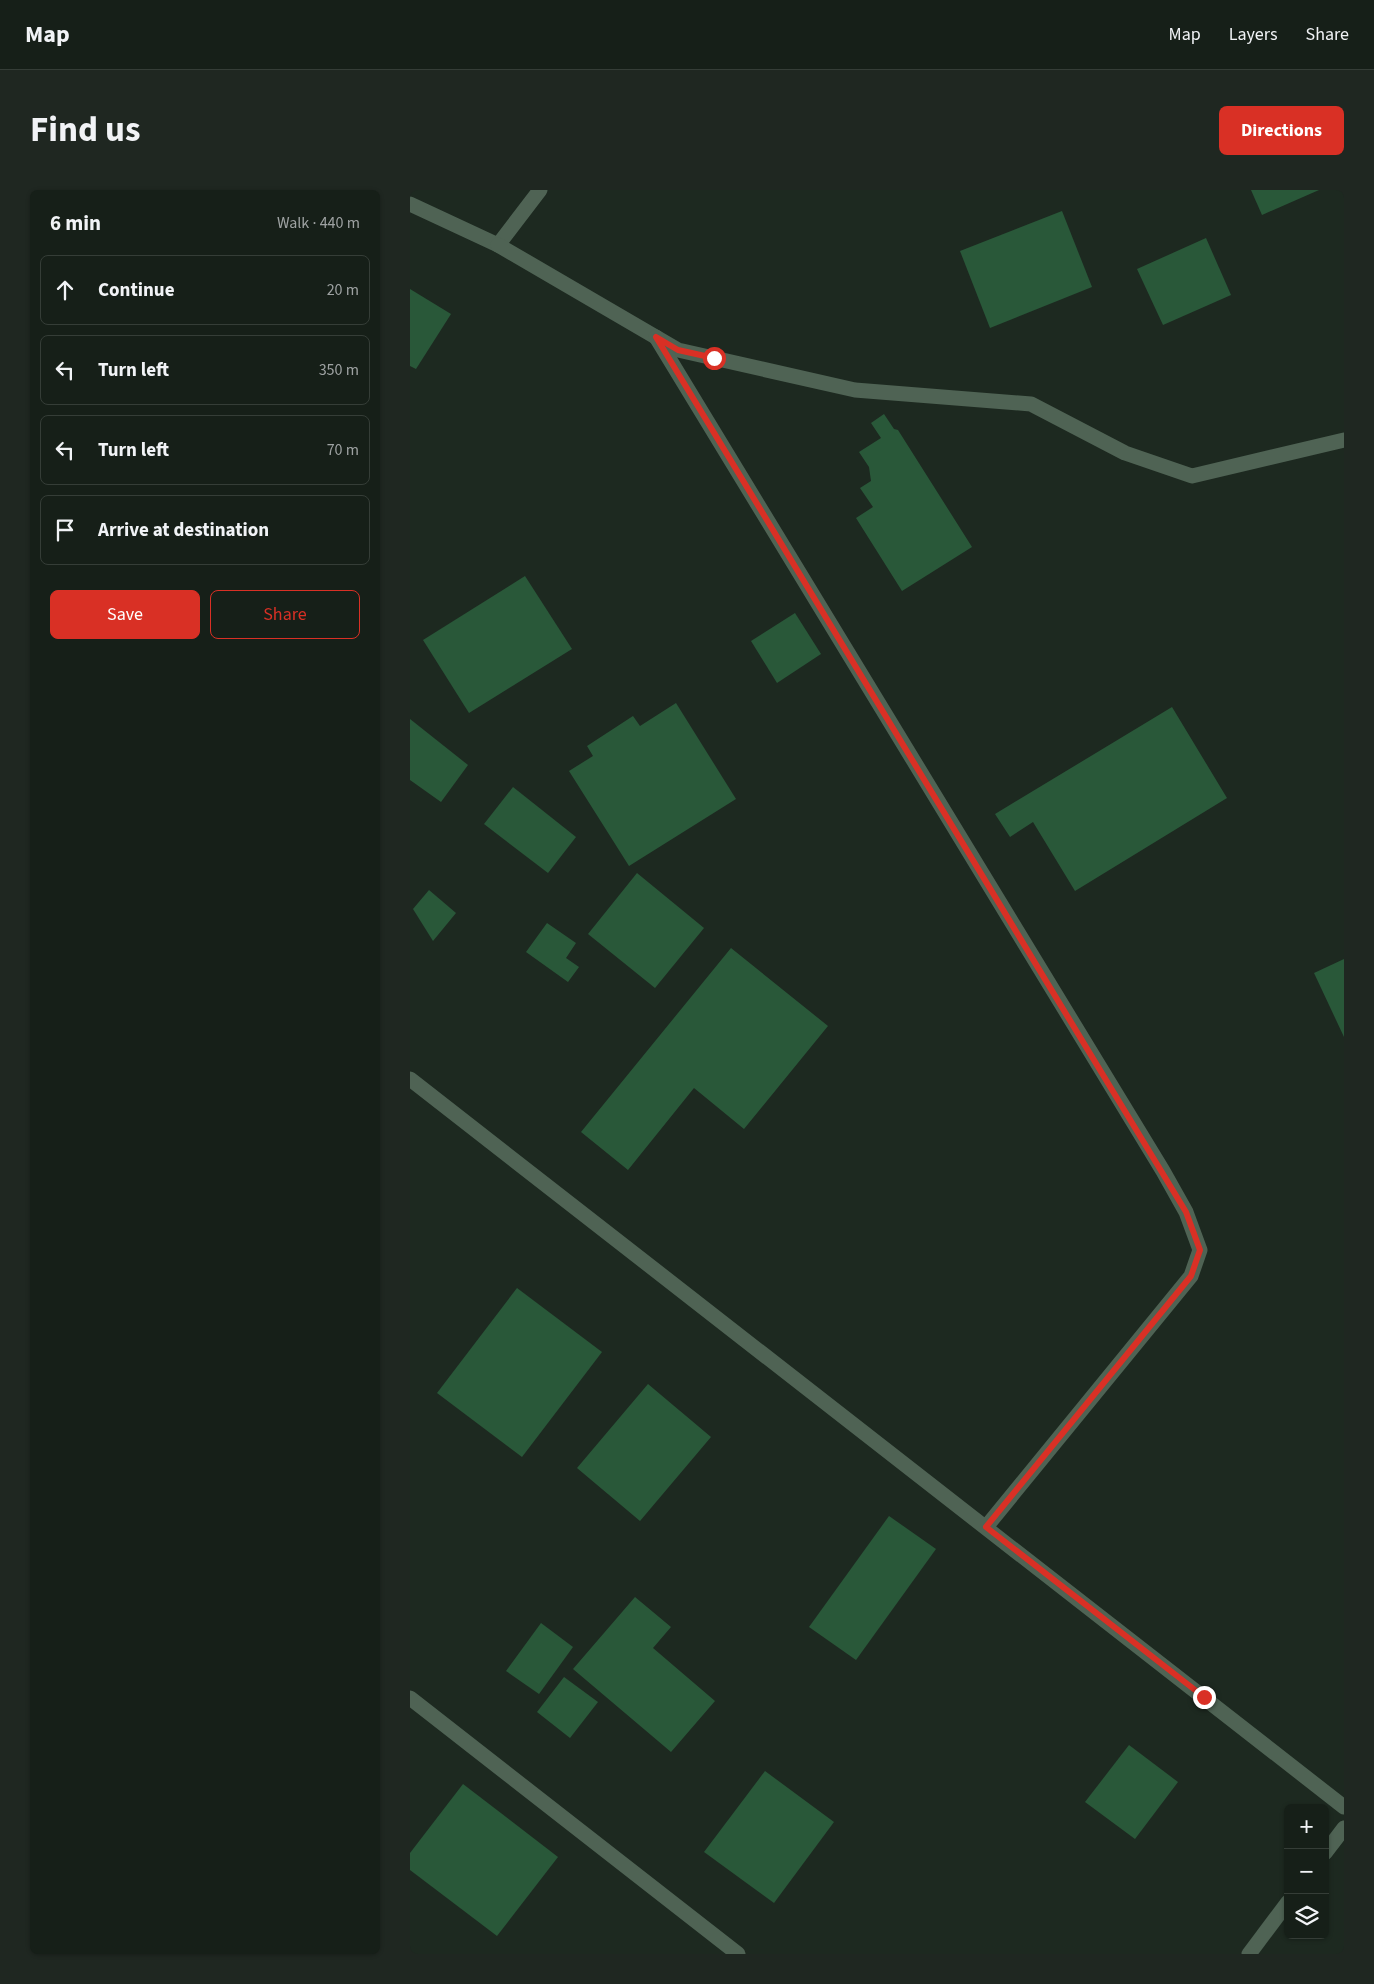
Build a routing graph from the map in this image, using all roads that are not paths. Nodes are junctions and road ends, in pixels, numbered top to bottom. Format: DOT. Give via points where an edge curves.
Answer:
graph roads {
  1 [pos="540,190"];
  2 [pos="410,204"];
  3 [pos="498,245"];
  4 [pos="656,337"];
  5 [pos="1344,440"];
  6 [pos="410,1079"];
  7 [pos="986,1527"];
  8 [pos="410,1698"];
  9 [pos="1344,1806"];
  10 [pos="1344,1828"];
  11 [pos="1328,1849"];
  12 [pos="1284,1907"];
  13 [pos="738,1954"];
  14 [pos="1249,1954"];
  1 -- 3 [label="street"];
  2 -- 3 [label="street"];
  3 -- 4 [label="street"];
  4 -- 5 [label="street" via="678,350 855,390 1031,404 1125,453 1192,476"];
  4 -- 7 [label="street" via="1163,1171 1186,1212 1200,1250 1191,1276"];
  6 -- 7 [label="street"];
  7 -- 9 [label="street"];
  8 -- 13 [label="street"];
  10 -- 11 [label="street"];
  12 -- 14 [label="street"];
}
